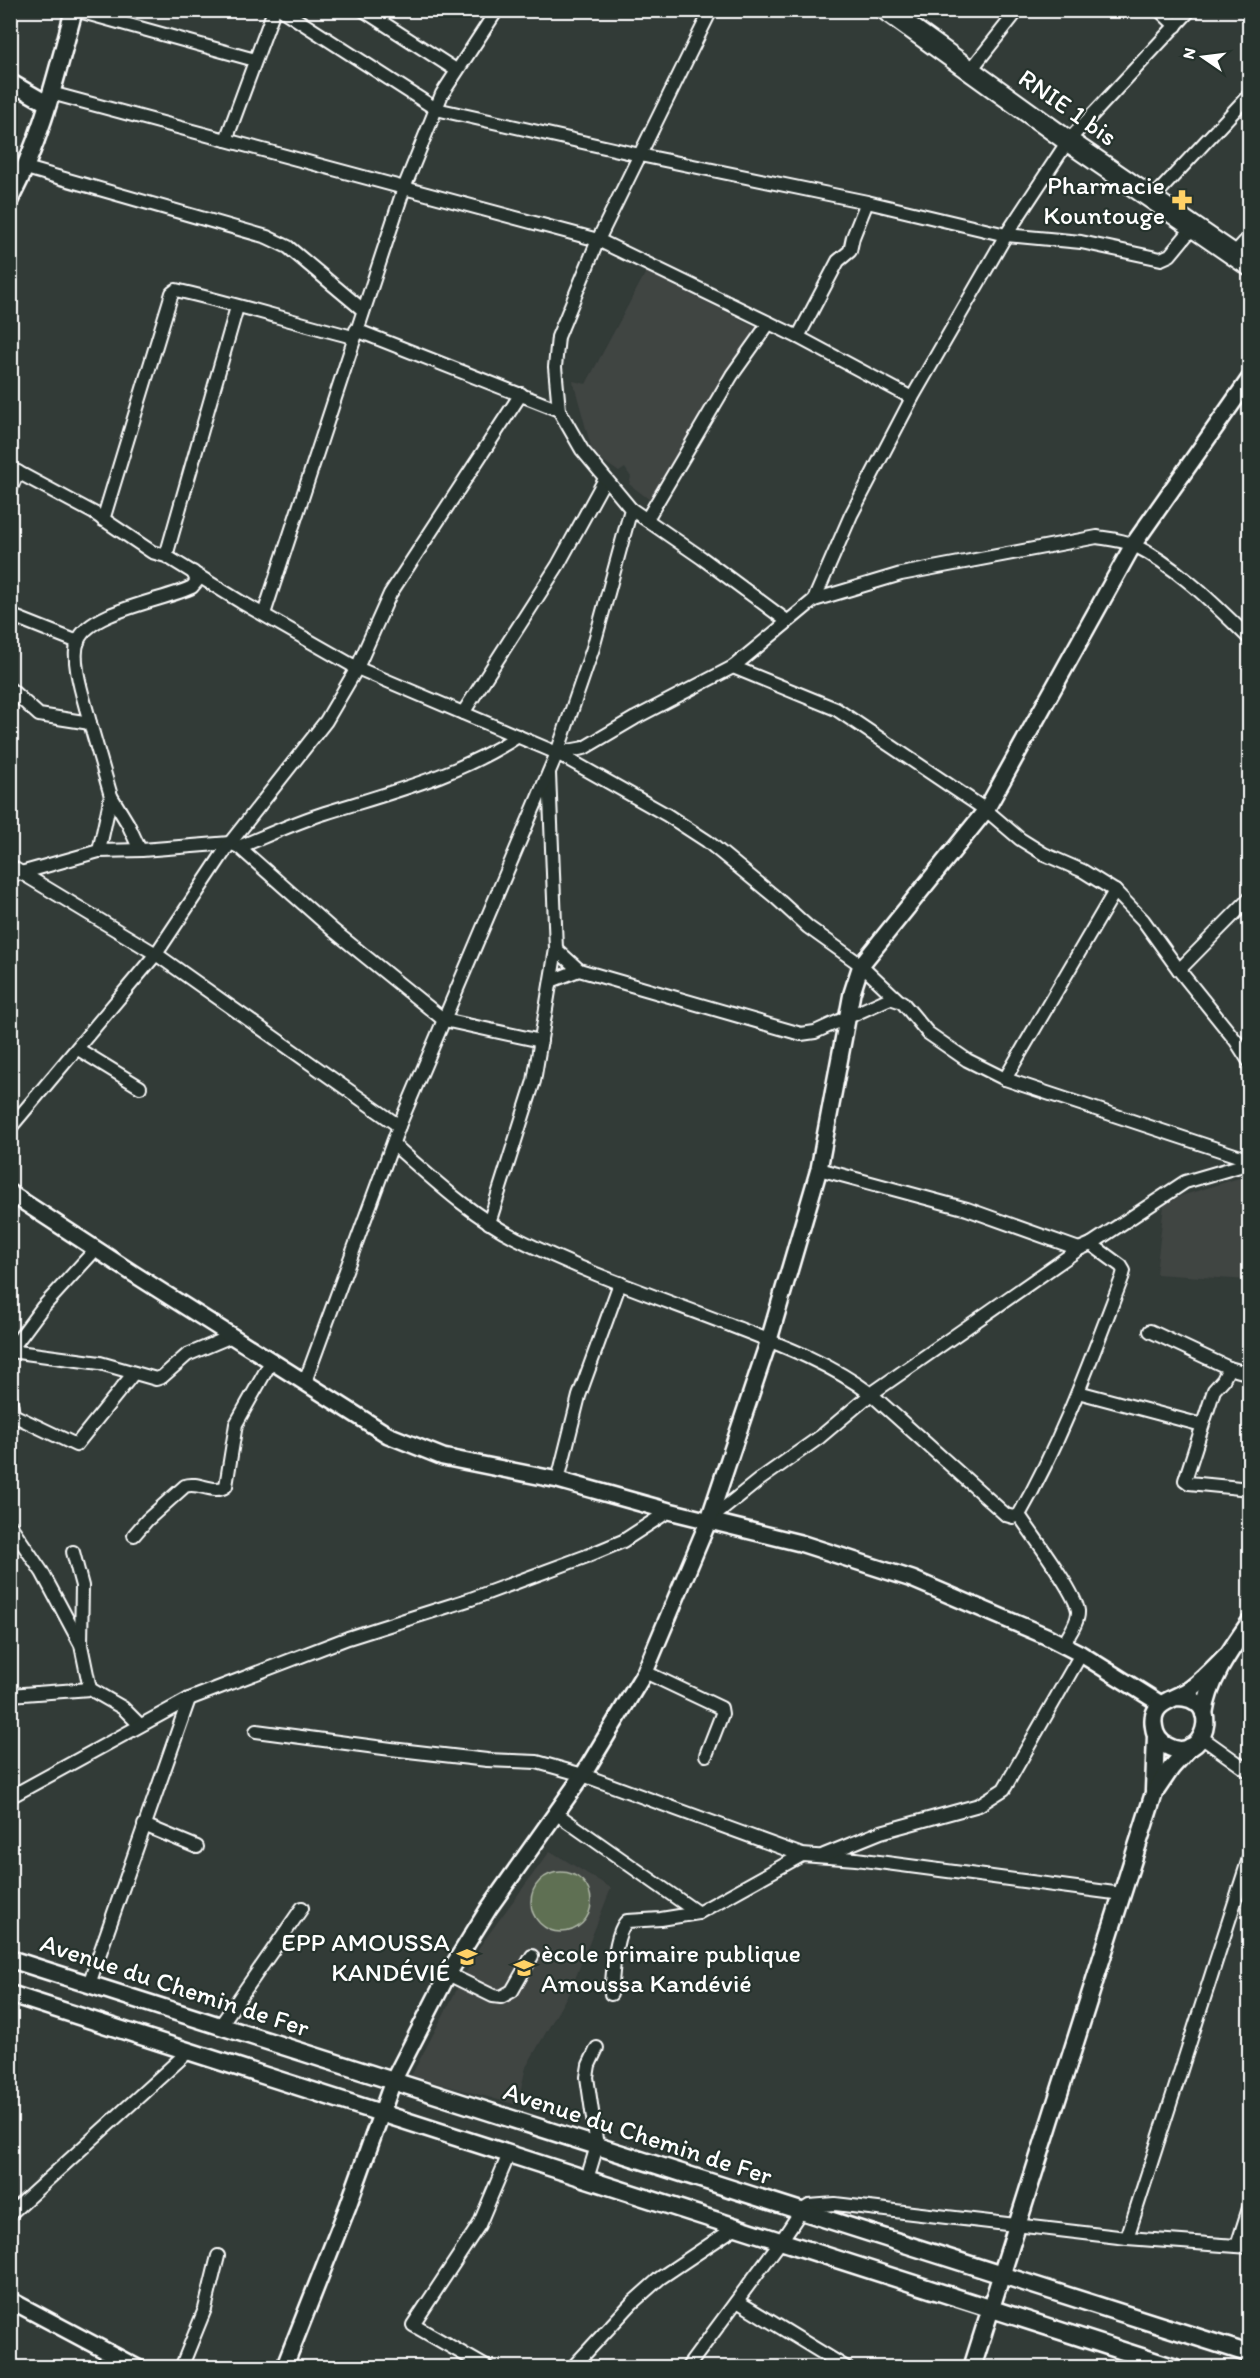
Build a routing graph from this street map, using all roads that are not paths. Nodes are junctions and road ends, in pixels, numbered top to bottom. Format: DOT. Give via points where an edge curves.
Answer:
graph roads {
  1 [pos="75,10"];
  2 [pos="274,10"];
  3 [pos="282,10"];
  4 [pos="363,10"];
  5 [pos="497,10"];
  6 [pos="711,10"];
  7 [pos="886,10"];
  8 [pos="1018,10"];
  9 [pos="1159,10"];
  10 [pos="1190,10"];
  11 [pos="1176,26"];
  12 [pos="255,60"];
  13 [pos="456,70"];
  14 [pos="970,71"];
  15 [pos="10,82"];
  16 [pos="1250,94"];
  17 [pos="49,98"];
  18 [pos="436,109"];
  19 [pos="226,140"];
  20 [pos="1068,141"];
  21 [pos="640,155"];
  22 [pos="26,168"];
  23 [pos="404,188"];
  24 [pos="1153,198"];
  25 [pos="10,199"];
  26 [pos="867,202"];
  27 [pos="1194,226"];
  28 [pos="1006,235"];
  29 [pos="1250,236"];
  30 [pos="598,240"];
  31 [pos="1241,260"];
  32 [pos="237,307"];
  33 [pos="363,310"];
  34 [pos="769,323"];
  35 [pos="355,334"];
  36 [pos="798,337"];
  37 [pos="1250,378"];
  38 [pos="521,394"];
  39 [pos="912,398"];
  40 [pos="559,410"];
  41 [pos="14,470"];
  42 [pos="605,480"];
  43 [pos="10,490"];
  44 [pos="631,509"];
  45 [pos="647,519"];
  46 [pos="104,520"];
  47 [pos="1133,545"];
  48 [pos="166,556"];
  49 [pos="193,572"];
  50 [pos="814,600"];
  51 [pos="264,614"];
  52 [pos="10,615"];
  53 [pos="787,621"];
  54 [pos="1250,639"];
  55 [pos="78,642"];
  56 [pos="733,667"];
  57 [pos="357,668"];
  58 [pos="10,689"];
  59 [pos="463,713"];
  60 [pos="90,723"];
  61 [pos="518,736"];
  62 [pos="557,753"];
  63 [pos="549,772"];
  64 [pos="111,796"];
  65 [pos="986,810"];
  66 [pos="235,845"];
  67 [pos="140,850"];
  68 [pos="99,851"];
  69 [pos="14,871"];
  70 [pos="1115,891"];
  71 [pos="1249,899"];
  72 [pos="556,949"];
  73 [pos="156,954"];
  74 [pos="861,965"];
  75 [pos="579,970"];
  76 [pos="1179,970"];
  77 [pos="551,981"];
  78 [pos="897,999"];
  79 [pos="848,1016"];
  80 [pos="444,1020"];
  81 [pos="541,1041"];
  82 [pos="78,1049"];
  83 [pos="1250,1063"];
  84 [pos="1005,1079"];
  85 [pos="140,1087"];
  86 [pos="399,1126"];
  87 [pos="10,1128"];
  88 [pos="393,1144"];
  89 [pos="1250,1162"];
  90 [pos="819,1169"];
  91 [pos="10,1192"];
  92 [pos="489,1223"];
  93 [pos="1091,1244"];
  94 [pos="96,1249"];
  95 [pos="1079,1249"];
  96 [pos="620,1282"];
  97 [pos="1150,1331"];
  98 [pos="232,1336"];
  99 [pos="769,1340"];
  100 [pos="10,1351"];
  101 [pos="272,1360"];
  102 [pos="1229,1368"];
  103 [pos="134,1374"];
  104 [pos="1250,1374"];
  105 [pos="305,1382"];
  106 [pos="1078,1392"];
  107 [pos="871,1394"];
  108 [pos="10,1395"];
  109 [pos="12,1419"];
  110 [pos="1202,1425"];
  111 [pos="558,1480"];
  112 [pos="1250,1489"];
  113 [pos="669,1512"];
  114 [pos="1019,1515"];
  115 [pos="708,1522"];
  116 [pos="10,1525"];
  117 [pos="134,1535"];
  118 [pos="74,1552"];
  119 [pos="1250,1622"];
  120 [pos="81,1645"];
  121 [pos="1063,1645"];
  122 [pos="1081,1654"];
  123 [pos="1226,1656"];
  124 [pos="645,1672"];
  125 [pos="90,1689"];
  126 [pos="10,1695"];
  127 [pos="1177,1697"];
  128 [pos="189,1699"];
  129 [pos="1161,1704"];
  130 [pos="1204,1714"];
  131 [pos="140,1724"];
  132 [pos="256,1731"];
  133 [pos="1156,1735"];
  134 [pos="1196,1742"];
  135 [pos="706,1755"];
  136 [pos="1250,1772"];
  137 [pos="583,1775"];
  138 [pos="1154,1794"];
  139 [pos="10,1797"];
  140 [pos="557,1814"];
  141 [pos="144,1825"];
  142 [pos="197,1847"];
  143 [pos="802,1855"];
  144 [pos="823,1855"];
  145 [pos="1250,1855"];
  146 [pos="1122,1894"];
  147 [pos="302,1908"];
  148 [pos="698,1912"];
  149 [pos="532,1956"];
  150 [pos="10,1959"];
  151 [pos="448,1974"];
  152 [pos="88,1984"];
  153 [pos="10,1994"];
  154 [pos="610,1994"];
  155 [pos="220,2026"];
  156 [pos="597,2048"];
  157 [pos="189,2051"];
  158 [pos="393,2081"];
  159 [pos="381,2113"];
  160 [pos="597,2146"];
  161 [pos="509,2154"];
  162 [pos="587,2179"];
  163 [pos="1250,2205"];
  164 [pos="801,2211"];
  165 [pos="10,2214"];
  166 [pos="1016,2226"];
  167 [pos="736,2227"];
  168 [pos="1127,2238"];
  169 [pos="781,2241"];
  170 [pos="1243,2246"];
  171 [pos="218,2256"];
  172 [pos="1001,2275"];
  173 [pos="10,2300"];
  174 [pos="737,2301"];
  175 [pos="990,2308"];
  176 [pos="1250,2355"];
  177 [pos="842,2366"];
  178 [pos="138,2367"];
  179 [pos="181,2367"];
  180 [pos="284,2367"];
  181 [pos="488,2367"];
  182 [pos="572,2367"];
  183 [pos="687,2367"];
  184 [pos="972,2367"];
  185 [pos="1176,2367"];
  1 -- 12 [label="street"];
  1 -- 17 [label="main road"];
  2 -- 12 [label="street"];
  3 -- 18 [label="street"];
  4 -- 13 [label="street"];
  5 -- 13 [label="street"];
  6 -- 21 [label="street"];
  7 -- 14 [label="main road, RNIE 1 bis"];
  8 -- 14 [label="street"];
  9 -- 11 [label="street"];
  10 -- 11 [label="street"];
  11 -- 20 [label="street"];
  12 -- 19 [label="street"];
  13 -- 18 [label="street"];
  14 -- 20 [label="main road, RNIE 1 bis"];
  15 -- 17 [label="street"];
  16 -- 24 [label="street"];
  17 -- 19 [label="street"];
  17 -- 22 [label="main road"];
  18 -- 21 [label="street"];
  18 -- 23 [label="street"];
  19 -- 23 [label="street"];
  20 -- 24 [label="main road, RNIE 1 bis"];
  20 -- 28 [label="street"];
  21 -- 26 [label="street"];
  21 -- 30 [label="street"];
  22 -- 25 [label="main road"];
  22 -- 33 [label="street" via="267,237 288,247"];
  23 -- 30 [label="street"];
  23 -- 33 [label="street"];
  24 -- 27 [label="main road, RNIE 1 bis"];
  26 -- 28 [label="street"];
  26 -- 36 [label="street" via="850,251 838,261"];
  27 -- 28 [label="street" via="1170,255 1161,259 1081,242"];
  27 -- 31 [label="main road, RNIE 1 bis"];
  28 -- 39 [label="street"];
  29 -- 31 [label="street"];
  30 -- 34 [label="street"];
  30 -- 40 [label="street" via="558,337 555,367"];
  32 -- 35 [label="street"];
  32 -- 46 [label="street" via="176,291 170,296"];
  32 -- 48 [label="street"];
  33 -- 35 [label="street"];
  34 -- 36 [label="street"];
  34 -- 45 [label="street" via="732,375"];
  35 -- 38 [label="street"];
  35 -- 51 [label="street"];
  36 -- 39 [label="street"];
  37 -- 47 [label="street"];
  38 -- 40 [label="street"];
  38 -- 57 [label="street" via="390,594"];
  39 -- 50 [label="street" via="851,515"];
  40 -- 42 [label="street"];
  41 -- 43 [label="street"];
  41 -- 46 [label="street"];
  42 -- 44 [label="street"];
  42 -- 59 [label="street" via="558,565"];
  44 -- 45 [label="street"];
  44 -- 62 [label="street" via="593,648"];
  45 -- 53 [label="street"];
  46 -- 48 [label="street" via="152,552"];
  47 -- 50 [label="street" via="1097,537 902,574"];
  47 -- 54 [label="street" via="1207,598"];
  47 -- 65 [label="street"];
  48 -- 49 [label="street"];
  49 -- 51 [label="street"];
  49 -- 55 [label="street" via="197,581 192,587 105,618 86,630"];
  50 -- 53 [label="street"];
  51 -- 57 [label="street"];
  52 -- 55 [label="street"];
  53 -- 56 [label="street"];
  55 -- 60 [label="street" via="79,681"];
  56 -- 62 [label="street" via="584,748"];
  56 -- 65 [label="street" via="836,709"];
  57 -- 59 [label="street"];
  57 -- 66 [label="street" via="327,721"];
  58 -- 60 [label="street" via="39,715"];
  59 -- 61 [label="street"];
  60 -- 64 [label="street"];
  61 -- 62 [label="street"];
  61 -- 66 [label="street" via="494,753 414,786"];
  62 -- 63 [label="street"];
  62 -- 74 [label="street" via="690,829 808,927"];
  63 -- 72 [label="street"];
  63 -- 80 [label="street"];
  64 -- 67 [label="street"];
  64 -- 68 [label="street"];
  65 -- 70 [label="street" via="1020,839"];
  65 -- 74 [label="street"];
  66 -- 67 [label="street"];
  66 -- 73 [label="street"];
  66 -- 80 [label="street" via="334,932"];
  67 -- 68 [label="street"];
  68 -- 69 [label="street" via="31,872"];
  69 -- 73 [label="street"];
  70 -- 76 [label="street" via="1143,920"];
  70 -- 84 [label="street"];
  71 -- 76 [label="street"];
  72 -- 75 [label="street"];
  72 -- 77 [label="street"];
  73 -- 82 [label="street"];
  73 -- 86 [label="street"];
  74 -- 78 [label="street"];
  74 -- 79 [label="street"];
  75 -- 77 [label="street"];
  75 -- 79 [label="street" via="801,1034 815,1032"];
  76 -- 83 [label="street"];
  77 -- 81 [label="street"];
  78 -- 79 [label="street" via="890,998"];
  78 -- 84 [label="street" via="928,1033 967,1060"];
  79 -- 90 [label="street"];
  80 -- 81 [label="street"];
  80 -- 86 [label="street"];
  81 -- 92 [label="street" via="534,1081"];
  82 -- 85 [label="street"];
  82 -- 87 [label="street"];
  84 -- 89 [label="street"];
  86 -- 88 [label="street"];
  88 -- 92 [label="street"];
  88 -- 105 [label="street"];
  89 -- 93 [label="street" via="1185,1182"];
  90 -- 95 [label="street" via="968,1209"];
  90 -- 99 [label="street"];
  91 -- 94 [label="street"];
  92 -- 96 [label="street"];
  93 -- 95 [label="street"];
  93 -- 106 [label="street" via="1124,1271"];
  94 -- 98 [label="street"];
  94 -- 100 [label="street" via="42,1308"];
  95 -- 107 [label="street"];
  96 -- 99 [label="street"];
  96 -- 111 [label="street" via="579,1396"];
  97 -- 102 [label="street"];
  98 -- 101 [label="street"];
  98 -- 103 [label="street" via="187,1355 162,1377"];
  99 -- 107 [label="street" via="851,1379"];
  99 -- 115 [label="street"];
  100 -- 103 [label="street" via="92,1362"];
  101 -- 105 [label="street"];
  101 -- 117 [label="street" via="236,1424 226,1486 216,1490 185,1486"];
  102 -- 104 [label="street"];
  102 -- 110 [label="street" via="1214,1390"];
  103 -- 109 [label="street" via="76,1445"];
  105 -- 111 [label="street" via="365,1422 414,1446 470,1464"];
  106 -- 110 [label="street"];
  106 -- 114 [label="street"];
  107 -- 114 [label="street" via="1006,1515"];
  107 -- 115 [label="street"];
  108 -- 109 [label="street"];
  110 -- 112 [label="street" via="1185,1480"];
  111 -- 113 [label="street"];
  113 -- 115 [label="street"];
  113 -- 128 [label="street" via="623,1541 587,1556 471,1599 348,1638"];
  114 -- 121 [label="street" via="1076,1604 1077,1618"];
  115 -- 121 [label="street" via="800,1543 912,1579"];
  115 -- 124 [label="street"];
  116 -- 120 [label="street" via="42,1572"];
  118 -- 120 [label="street" via="82,1586"];
  119 -- 123 [label="main road"];
  120 -- 125 [label="street"];
  121 -- 122 [label="street"];
  122 -- 129 [label="street"];
  122 -- 144 [label="street" via="1004,1790 980,1804 881,1832"];
  123 -- 127 [label="main road"];
  123 -- 130 [label="main road" via="1210,1687"];
  124 -- 135 [label="street" via="721,1708"];
  124 -- 137 [label="street"];
  125 -- 126 [label="street"];
  125 -- 131 [label="street" via="123,1708"];
  127 -- 129 [label="main road"];
  127 -- 130 [label="main road" via="1192,1700"];
  128 -- 131 [label="street"];
  128 -- 141 [label="street"];
  129 -- 133 [label="main road" via="1153,1721"];
  130 -- 134 [label="main road" via="1206,1725"];
  131 -- 139 [label="street"];
  132 -- 137 [label="street" via="487,1760 537,1762"];
  133 -- 134 [label="main road" via="1171,1748 1180,1749"];
  133 -- 138 [label="main road"];
  134 -- 136 [label="street"];
  134 -- 138 [label="main road" via="1171,1768"];
  137 -- 140 [label="street"];
  137 -- 143 [label="street"];
  138 -- 146 [label="main road"];
  140 -- 148 [label="street"];
  140 -- 151 [label="street" via="489,1908"];
  141 -- 142 [label="street"];
  141 -- 152 [label="street"];
  143 -- 144 [label="street"];
  143 -- 148 [label="street"];
  144 -- 146 [label="street"];
  145 -- 168 [label="street"];
  146 -- 166 [label="main road"];
  147 -- 155 [label="street"];
  148 -- 154 [label="street" via="627,1921 619,1936"];
  149 -- 151 [label="street" via="512,1991 501,1997"];
  150 -- 152 [label="main road, Avenue du Chemin de Fer"];
  151 -- 158 [label="street"];
  152 -- 155 [label="main road, Avenue du Chemin de Fer"];
  153 -- 157 [label="main road"];
  155 -- 158 [label="main road, Avenue du Chemin de Fer"];
  156 -- 160 [label="street" via="588,2077"];
  157 -- 159 [label="main road"];
  157 -- 165 [label="street"];
  158 -- 159 [label="street"];
  158 -- 160 [label="main road, Avenue du Chemin de Fer"];
  159 -- 161 [label="main road"];
  159 -- 180 [label="street"];
  160 -- 162 [label="street"];
  160 -- 164 [label="main road, Avenue du Chemin de Fer"];
  161 -- 162 [label="main road"];
  161 -- 181 [label="street" via="479,2225 413,2325"];
  162 -- 167 [label="main road"];
  163 -- 170 [label="street"];
  164 -- 166 [label="street" via="809,2206 835,2204"];
  164 -- 169 [label="street"];
  164 -- 172 [label="main road, Avenue du Chemin de Fer"];
  166 -- 168 [label="street"];
  166 -- 172 [label="main road"];
  167 -- 169 [label="main road"];
  167 -- 182 [label="street" via="660,2278"];
  168 -- 170 [label="street"];
  169 -- 174 [label="street"];
  169 -- 175 [label="main road"];
  171 -- 179 [label="street" via="205,2310"];
  172 -- 175 [label="main road"];
  172 -- 176 [label="main road, Avenue du Chemin de Fer"];
  173 -- 178 [label="street"];
  174 -- 177 [label="street"];
  174 -- 183 [label="street"];
  175 -- 184 [label="main road"];
  175 -- 185 [label="main road"];
}
